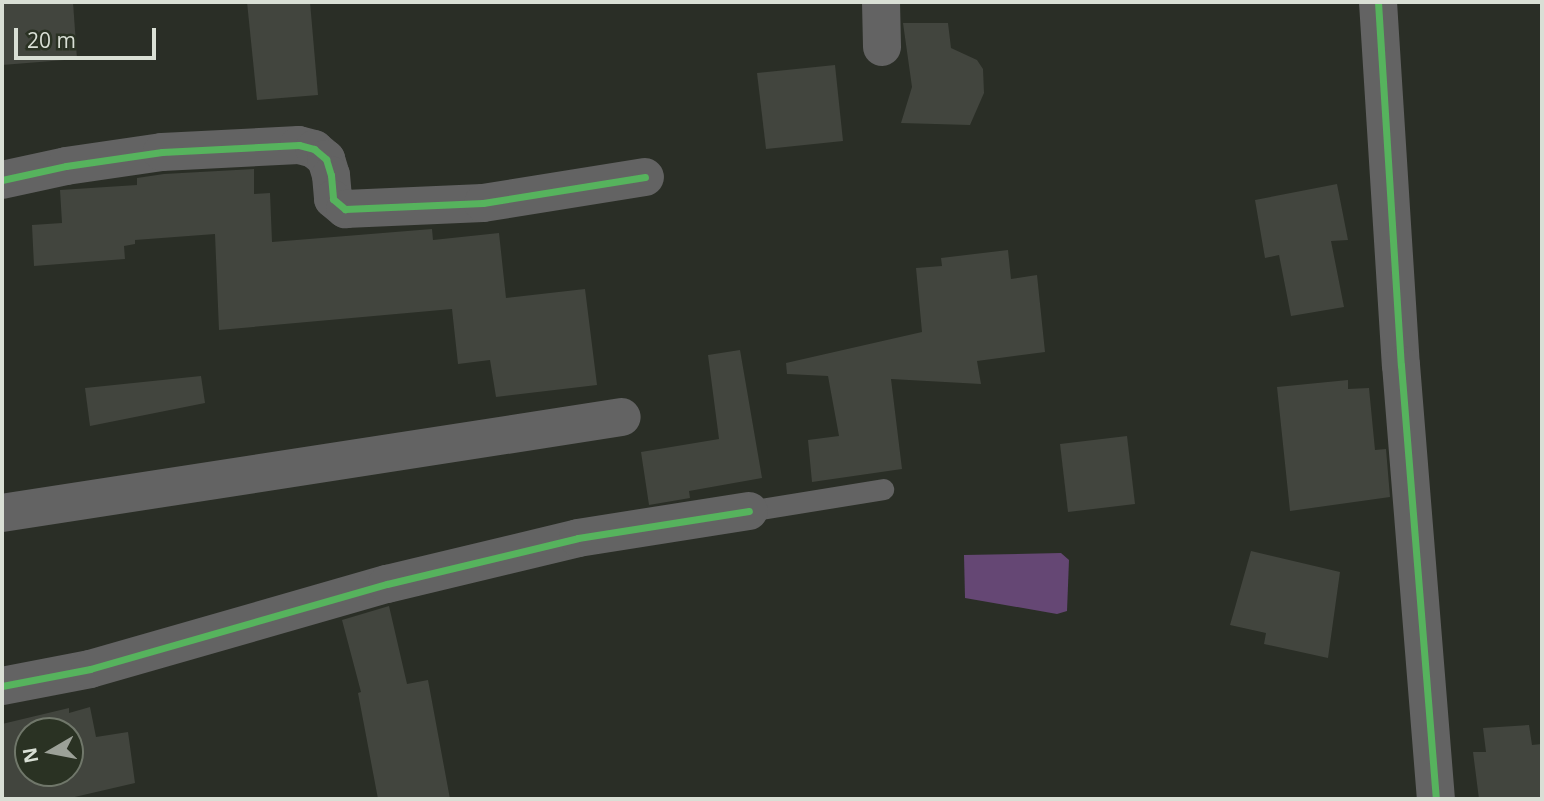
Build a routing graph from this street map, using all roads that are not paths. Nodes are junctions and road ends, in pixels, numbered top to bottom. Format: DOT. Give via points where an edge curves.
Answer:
graph roads {
  1 [pos="881,2"];
  2 [pos="1378,2"];
  3 [pos="882,47"];
  4 [pos="645,177"];
  5 [pos="2,180"];
  6 [pos="622,417"];
  7 [pos="883,488"];
  8 [pos="749,511"];
  9 [pos="2,513"];
  10 [pos="2,686"];
  11 [pos="1436,799"];
  1 -- 3 [label="street"];
  2 -- 11 [label="street"];
  4 -- 5 [label="street" via="483,203 345,209 332,199 326,159 299,145 162,152"];
  6 -- 9 [label="street"];
  7 -- 8 [label="lane"];
  8 -- 10 [label="street" via="565,541 387,584 90,669"];
}
